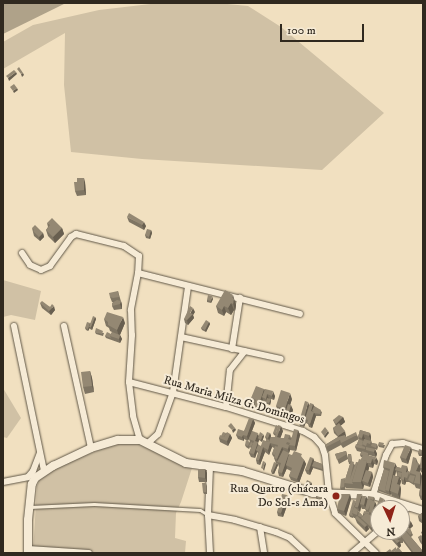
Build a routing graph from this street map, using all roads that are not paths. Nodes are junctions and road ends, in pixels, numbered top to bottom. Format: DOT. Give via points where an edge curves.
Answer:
graph roads {
  1 [pos="22,253"];
  2 [pos="138,273"];
  3 [pos="188,286"];
  4 [pos="240,298"];
  5 [pos="300,314"];
  6 [pos="14,326"];
  7 [pos="64,326"];
  8 [pos="181,337"];
  9 [pos="232,348"];
  10 [pos="245,351"];
  11 [pos="281,359"];
  12 [pos="129,382"];
  13 [pos="173,392"];
  14 [pos="226,407"];
  15 [pos="140,440"];
  16 [pos="148,443"];
  17 [pos="91,448"];
  18 [pos="423,449"];
  19 [pos="40,454"];
  20 [pos="210,467"];
  21 [pos="44,471"];
  22 [pos="3,482"];
  23 [pos="329,494"];
  24 [pos="373,495"];
  25 [pos="384,500"];
  26 [pos="30,507"];
  27 [pos="410,510"];
  28 [pos="423,511"];
  29 [pos="208,514"];
  30 [pos="260,527"];
  31 [pos="370,537"];
  32 [pos="364,542"];
  33 [pos="28,551"];
  34 [pos="264,552"];
  35 [pos="89,553"];
  36 [pos="210,553"];
  37 [pos="306,553"];
  38 [pos="352,553"];
  39 [pos="376,553"];
  1 -- 2 [label="street" via="30,265 41,270 50,266 76,234 124,246 139,256"];
  2 -- 3 [label="street"];
  2 -- 12 [label="street" via="131,310"];
  3 -- 4 [label="street"];
  3 -- 8 [label="street"];
  4 -- 5 [label="street"];
  4 -- 9 [label="street"];
  6 -- 19 [label="street"];
  7 -- 17 [label="street"];
  8 -- 9 [label="street"];
  8 -- 13 [label="street"];
  9 -- 10 [label="street"];
  10 -- 11 [label="street"];
  10 -- 14 [label="street" via="230,370"];
  12 -- 13 [label="street, Rua Maria Milza G. Domingos"];
  12 -- 15 [label="street" via="133,416"];
  13 -- 14 [label="street, Rua Maria Milza G. Domingos"];
  13 -- 16 [label="street" via="158,434"];
  14 -- 23 [label="street, Rua Maria Milza G. Domingos" via="303,431 314,437 322,446 325,455"];
  15 -- 16 [label="street"];
  15 -- 17 [label="street" via="118,440"];
  16 -- 20 [label="street" via="186,462"];
  17 -- 21 [label="street"];
  18 -- 24 [label="street" via="403,443 392,444"];
  19 -- 21 [label="street"];
  19 -- 22 [label="street" via="28,477"];
  20 -- 23 [label="street" via="242,471 313,493"];
  20 -- 29 [label="street"];
  21 -- 26 [label="street" via="32,484"];
  23 -- 24 [label="street"];
  23 -- 32 [label="street, Rua Maria Milza G. Domingos" via="335,513"];
  24 -- 25 [label="street"];
  26 -- 29 [label="lane" via="94,504 200,510"];
  26 -- 33 [label="street"];
  27 -- 28 [label="street"];
  29 -- 30 [label="street"];
  29 -- 36 [label="street"];
  30 -- 34 [label="street"];
  30 -- 37 [label="street" via="290,538"];
  31 -- 32 [label="street"];
  32 -- 38 [label="street"];
  32 -- 39 [label="street, Rua Maria Milza G. Domingos"];
  33 -- 35 [label="street"];
}
